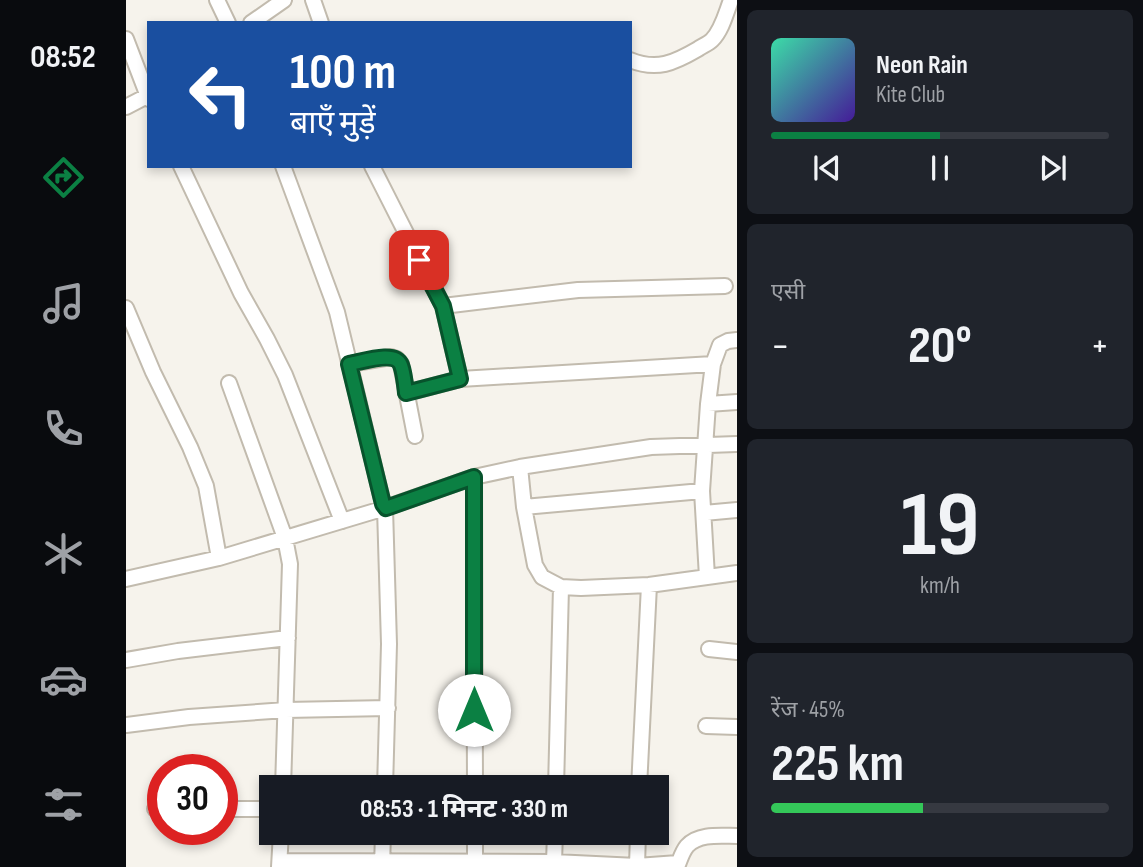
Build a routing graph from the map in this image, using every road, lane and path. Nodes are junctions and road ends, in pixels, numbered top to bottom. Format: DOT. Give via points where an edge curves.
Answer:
graph roads {
  1 [pos="217,0"];
  2 [pos="284,0"];
  3 [pos="313,0"];
  4 [pos="731,0"];
  5 [pos="227,21"];
  6 [pos="254,21"];
  7 [pos="320,21"];
  8 [pos="126,39"];
  9 [pos="632,61"];
  10 [pos="147,93"];
  11 [pos="147,96"];
  12 [pos="126,107"];
  13 [pos="182,168"];
  14 [pos="284,168"];
  15 [pos="373,168"];
  16 [pos="725,286"];
  17 [pos="443,306"];
  18 [pos="126,308"];
  19 [pos="737,340"];
  20 [pos="349,364"];
  21 [pos="713,364"];
  22 [pos="460,379"];
  23 [pos="229,383"];
  24 [pos="406,393"];
  25 [pos="737,402"];
  26 [pos="709,404"];
  27 [pos="415,436"];
  28 [pos="737,444"];
  29 [pos="706,445"];
  30 [pos="520,467"];
  31 [pos="474,477"];
  32 [pos="702,491"];
  33 [pos="524,507"];
  34 [pos="386,508"];
  35 [pos="737,510"];
  36 [pos="704,513"];
  37 [pos="342,521"];
  38 [pos="285,538"];
  39 [pos="219,558"];
  40 [pos="126,563"];
  41 [pos="737,573"];
  42 [pos="707,577"];
  43 [pos="129,579"];
  44 [pos="649,585"];
  45 [pos="561,587"];
  46 [pos="288,638"];
  47 [pos="709,649"];
  48 [pos="737,652"];
  49 [pos="126,660"];
  50 [pos="388,708"];
  51 [pos="286,710"];
  52 [pos="126,726"];
  53 [pos="706,726"];
  54 [pos="737,727"];
  55 [pos="284,775"];
  56 [pos="385,775"];
  57 [pos="475,775"];
  58 [pos="556,775"];
  59 [pos="640,775"];
  60 [pos="238,809"];
  61 [pos="259,809"];
  62 [pos="737,836"];
  63 [pos="280,845"];
  64 [pos="383,845"];
  65 [pos="475,845"];
  66 [pos="555,845"];
  67 [pos="637,845"];
  68 [pos="554,862"];
  69 [pos="279,864"];
  70 [pos="382,865"];
  71 [pos="475,865"];
  72 [pos="573,865"];
  73 [pos="678,865"];
  74 [pos="636,866"];
  1 -- 5 [label="street"];
  2 -- 6 [label="street"];
  3 -- 7 [label="street"];
  4 -- 9 [label="street" via="712,40 678,61 662,65"];
  8 -- 10 [label="street"];
  11 -- 12 [label="street"];
  13 -- 37 [label="street" via="285,375"];
  14 -- 20 [label="street" via="337,312"];
  15 -- 17 [label="street"];
  16 -- 17 [label="street" via="578,289"];
  17 -- 22 [label="street"];
  18 -- 39 [label="street" via="206,486"];
  19 -- 21 [label="street" via="720,345"];
  20 -- 24 [label="street" via="397,359"];
  20 -- 34 [label="street"];
  21 -- 22 [label="street"];
  21 -- 26 [label="street"];
  22 -- 24 [label="street"];
  23 -- 38 [label="street"];
  24 -- 27 [label="street"];
  25 -- 26 [label="street"];
  26 -- 29 [label="street"];
  28 -- 29 [label="street"];
  29 -- 30 [label="street" via="651,447"];
  29 -- 32 [label="street"];
  30 -- 31 [label="street"];
  30 -- 33 [label="street"];
  31 -- 34 [label="street"];
  31 -- 57 [label="street"];
  32 -- 33 [label="street"];
  32 -- 36 [label="street"];
  33 -- 45 [label="street" via="534,565 542,577"];
  34 -- 37 [label="street"];
  34 -- 50 [label="street"];
  35 -- 36 [label="street"];
  36 -- 42 [label="street"];
  37 -- 38 [label="street"];
  38 -- 39 [label="street"];
  38 -- 46 [label="street" via="290,564"];
  39 -- 43 [label="street"];
  40 -- 43 [label="street"];
  41 -- 42 [label="street"];
  42 -- 44 [label="street"];
  44 -- 45 [label="street"];
  44 -- 59 [label="street"];
  45 -- 58 [label="street"];
  46 -- 49 [label="street"];
  46 -- 51 [label="street"];
  47 -- 48 [label="street"];
  50 -- 51 [label="street"];
  50 -- 56 [label="street"];
  51 -- 52 [label="street"];
  51 -- 55 [label="street"];
  53 -- 54 [label="street"];
  60 -- 61 [label="street"];
  62 -- 73 [label="street" via="695,841 685,849"];
  63 -- 69 [label="street"];
  64 -- 70 [label="street"];
  65 -- 71 [label="street"];
  66 -- 68 [label="street"];
  67 -- 74 [label="street"];
  68 -- 71 [label="street"];
  68 -- 72 [label="street"];
  69 -- 70 [label="street"];
  70 -- 71 [label="street"];
  72 -- 74 [label="street"];
  73 -- 74 [label="street"];
}
